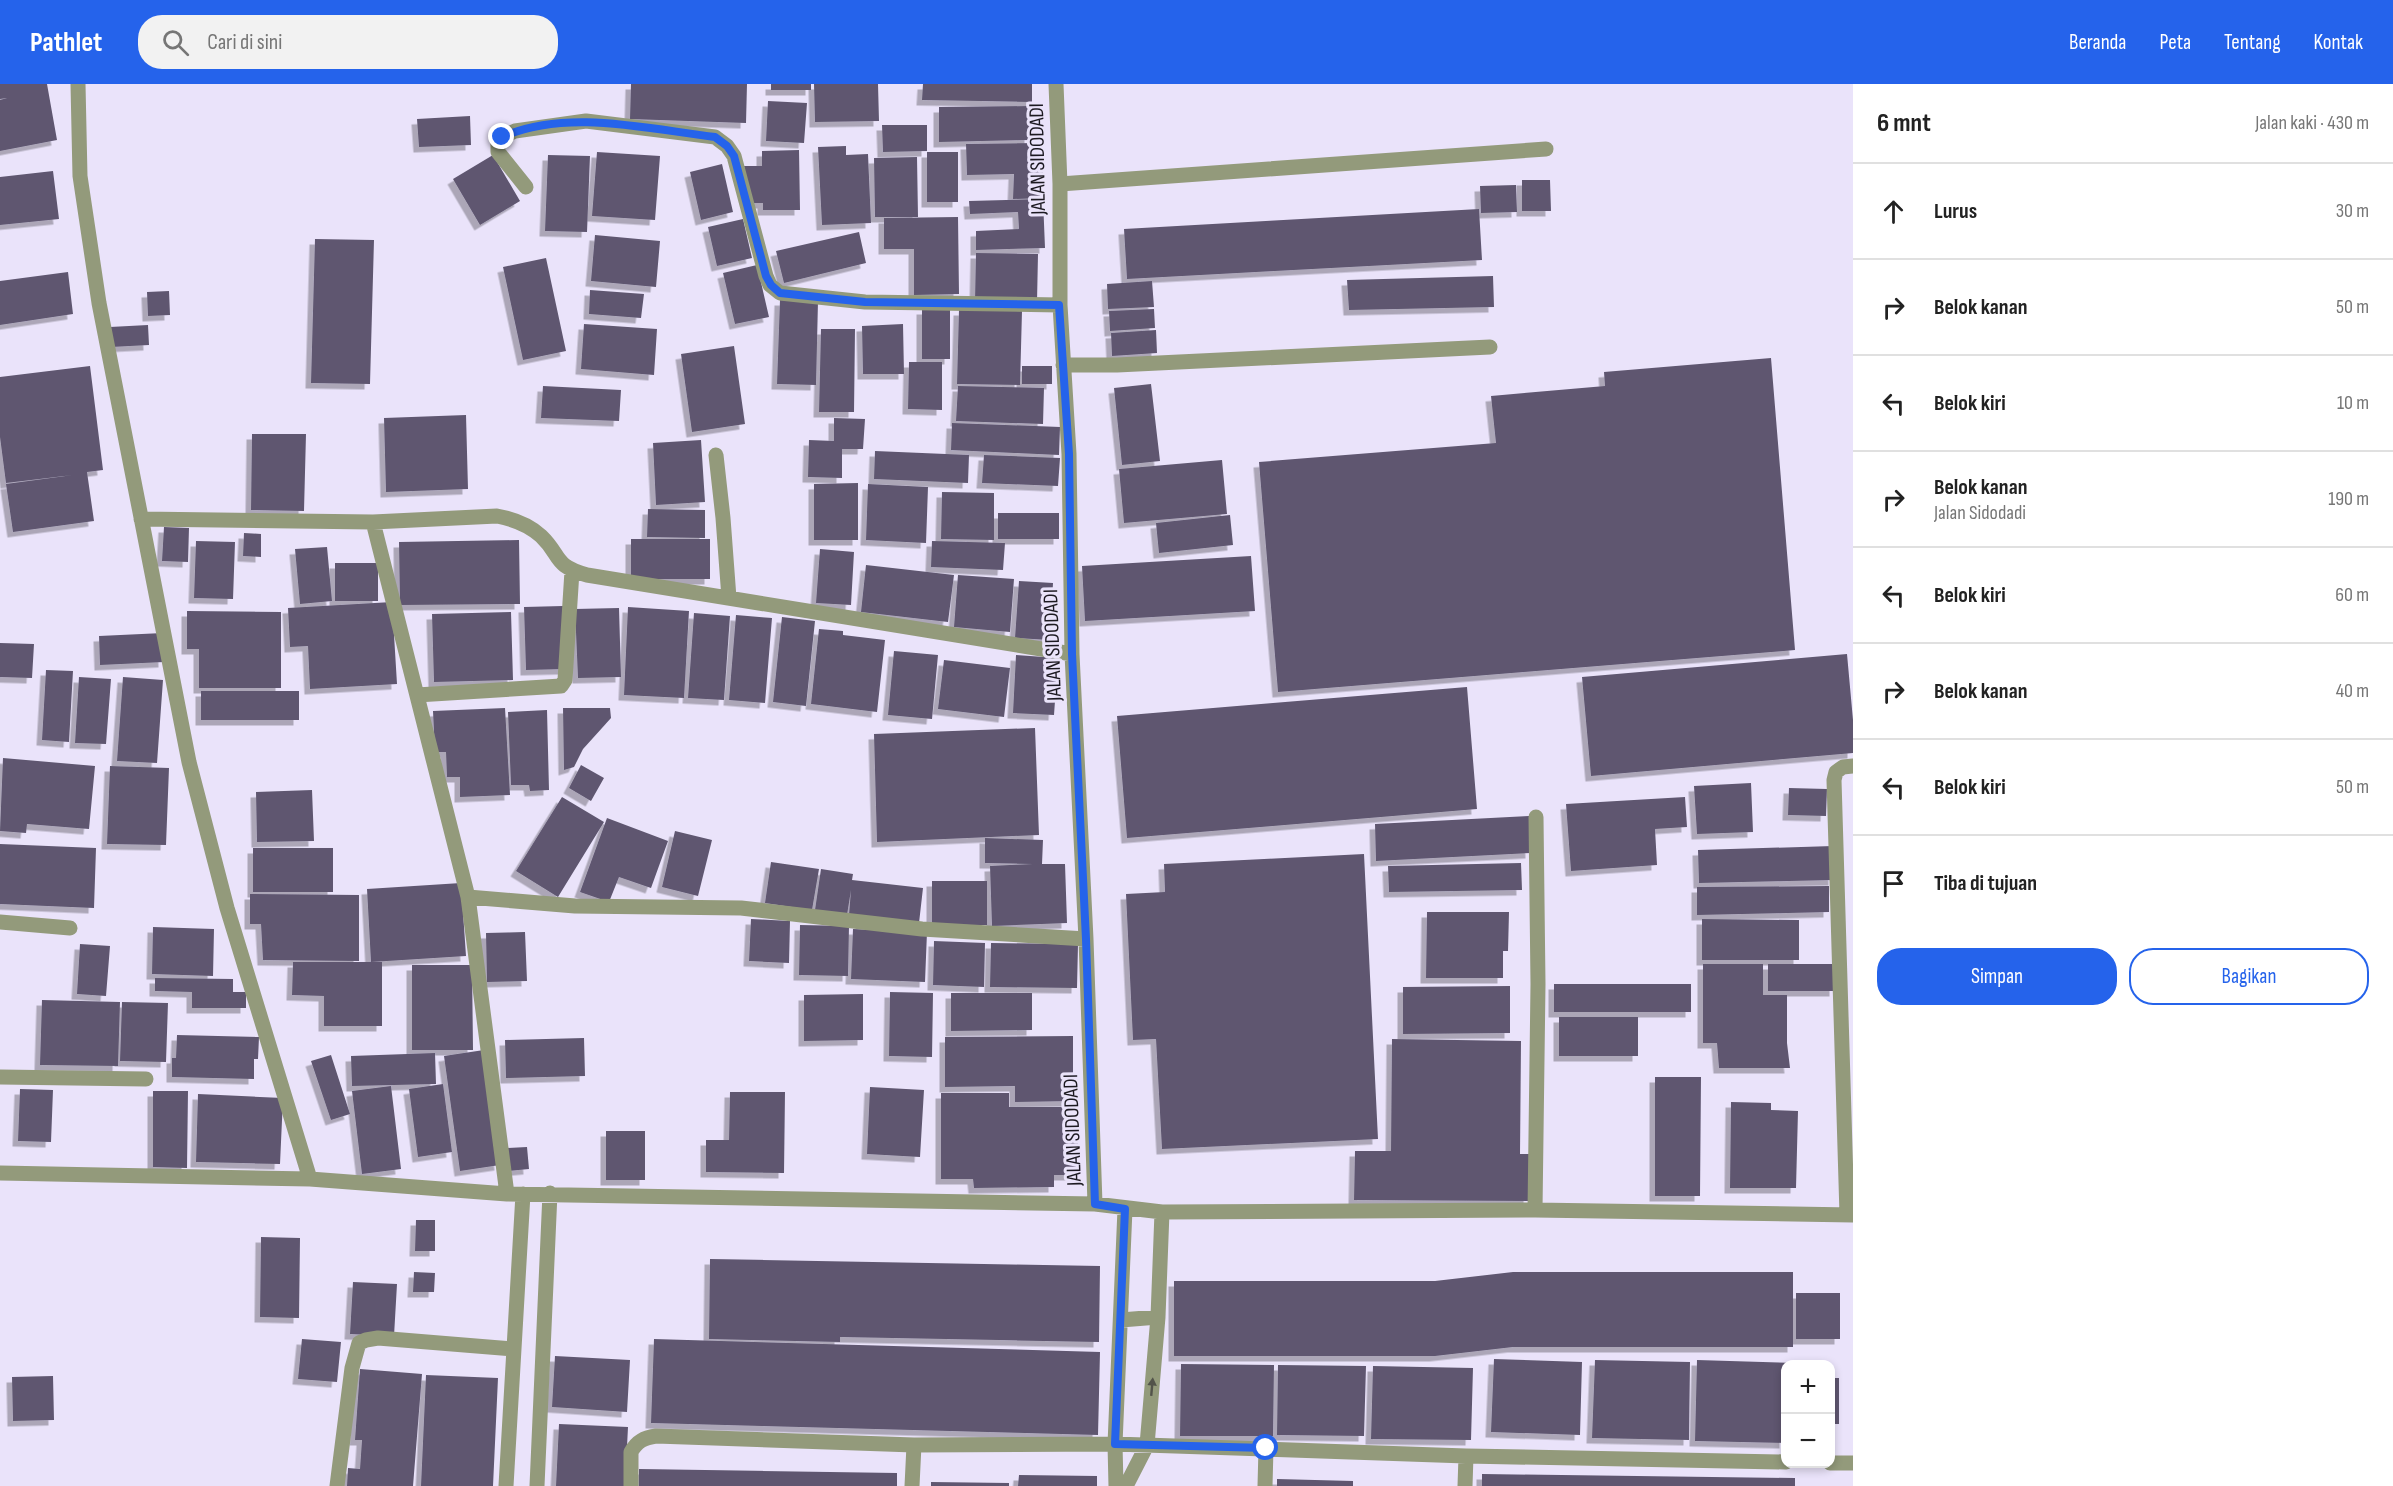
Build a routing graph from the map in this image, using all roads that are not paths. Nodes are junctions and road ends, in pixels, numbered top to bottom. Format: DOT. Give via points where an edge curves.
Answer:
graph roads {
  1 [pos="78,84"];
  2 [pos="1056,84"];
  3 [pos="1546,150"];
  4 [pos="1060,184"];
  5 [pos="526,187"];
  6 [pos="1059,305"];
  7 [pos="1490,347"];
  8 [pos="1063,365"];
  9 [pos="716,454"];
  10 [pos="141,519"];
  11 [pos="373,522"];
  12 [pos="572,571"];
  13 [pos="729,598"];
  14 [pos="1072,654"];
  15 [pos="417,695"];
  16 [pos="1853,766"];
  17 [pos="1536,817"];
  18 [pos="468,897"];
  19 [pos="0,922"];
  20 [pos="70,928"];
  21 [pos="1086,939"];
  22 [pos="0,1077"];
  23 [pos="146,1078"];
  24 [pos="0,1173"];
  25 [pos="310,1179"];
  26 [pos="550,1193"];
  27 [pos="507,1194"];
  28 [pos="523,1194"];
  29 [pos="1095,1204"];
  30 [pos="1125,1209"];
  31 [pos="1534,1210"];
  32 [pos="1162,1212"];
  33 [pos="1850,1215"];
  34 [pos="1158,1317"];
  35 [pos="1121,1320"];
  36 [pos="513,1349"];
  37 [pos="1115,1444"];
  38 [pos="914,1445"];
  39 [pos="1147,1445"];
  40 [pos="1266,1448"];
  41 [pos="1466,1455"];
  42 [pos="1781,1462"];
  43 [pos="1835,1463"];
  44 [pos="1853,1463"];
  45 [pos="337,1486"];
  46 [pos="506,1486"];
  47 [pos="537,1486"];
  48 [pos="631,1486"];
  49 [pos="912,1486"];
  50 [pos="1116,1486"];
  51 [pos="1126,1486"];
  52 [pos="1265,1486"];
  53 [pos="1465,1486"];
  1 -- 10 [label="street" via="80,176 99,303"];
  2 -- 4 [label="street, JALAN SIDODADI"];
  3 -- 4 [label="street"];
  4 -- 6 [label="street, JALAN SIDODADI"];
  5 -- 6 [label="street" via="498,152 502,137 515,131 586,121 715,137 734,156 766,276 780,293 865,302"];
  6 -- 8 [label="street, JALAN SIDODADI"];
  7 -- 8 [label="street"];
  8 -- 14 [label="street, JALAN SIDODADI" via="1069,454"];
  9 -- 13 [label="street"];
  10 -- 11 [label="street"];
  10 -- 25 [label="street" via="195,785 227,908"];
  11 -- 12 [label="street" via="497,516 514,520 541,536 561,564"];
  11 -- 15 [label="street"];
  12 -- 13 [label="street"];
  12 -- 15 [label="street" via="565,680 561,686"];
  13 -- 14 [label="street"];
  14 -- 21 [label="street, JALAN SIDODADI"];
  15 -- 18 [label="street"];
  16 -- 33 [label="street" via="1836,772 1834,780"];
  17 -- 31 [label="street"];
  18 -- 21 [label="street" via="575,906 741,908 922,929"];
  18 -- 27 [label="street"];
  19 -- 20 [label="street"];
  21 -- 29 [label="street, JALAN SIDODADI"];
  22 -- 23 [label="street"];
  24 -- 25 [label="street"];
  25 -- 27 [label="street"];
  26 -- 28 [label="street"];
  26 -- 29 [label="street"];
  26 -- 47 [label="street"];
  27 -- 28 [label="street"];
  28 -- 36 [label="street"];
  29 -- 30 [label="street"];
  30 -- 32 [label="street"];
  30 -- 35 [label="street"];
  31 -- 32 [label="street"];
  31 -- 33 [label="street"];
  32 -- 34 [label="street"];
  34 -- 35 [label="street"];
  39 -- 34 [label="street, one-way"];
  35 -- 37 [label="street"];
  36 -- 45 [label="street" via="378,1338 359,1343 352,1368"];
  36 -- 46 [label="street"];
  37 -- 38 [label="street"];
  37 -- 39 [label="street"];
  37 -- 50 [label="street"];
  38 -- 48 [label="street" via="645,1438 631,1452"];
  38 -- 49 [label="street"];
  39 -- 40 [label="street"];
  39 -- 51 [label="street"];
  40 -- 41 [label="street"];
  40 -- 52 [label="street"];
  41 -- 42 [label="street"];
  41 -- 53 [label="street"];
  43 -- 44 [label="street"];
}
